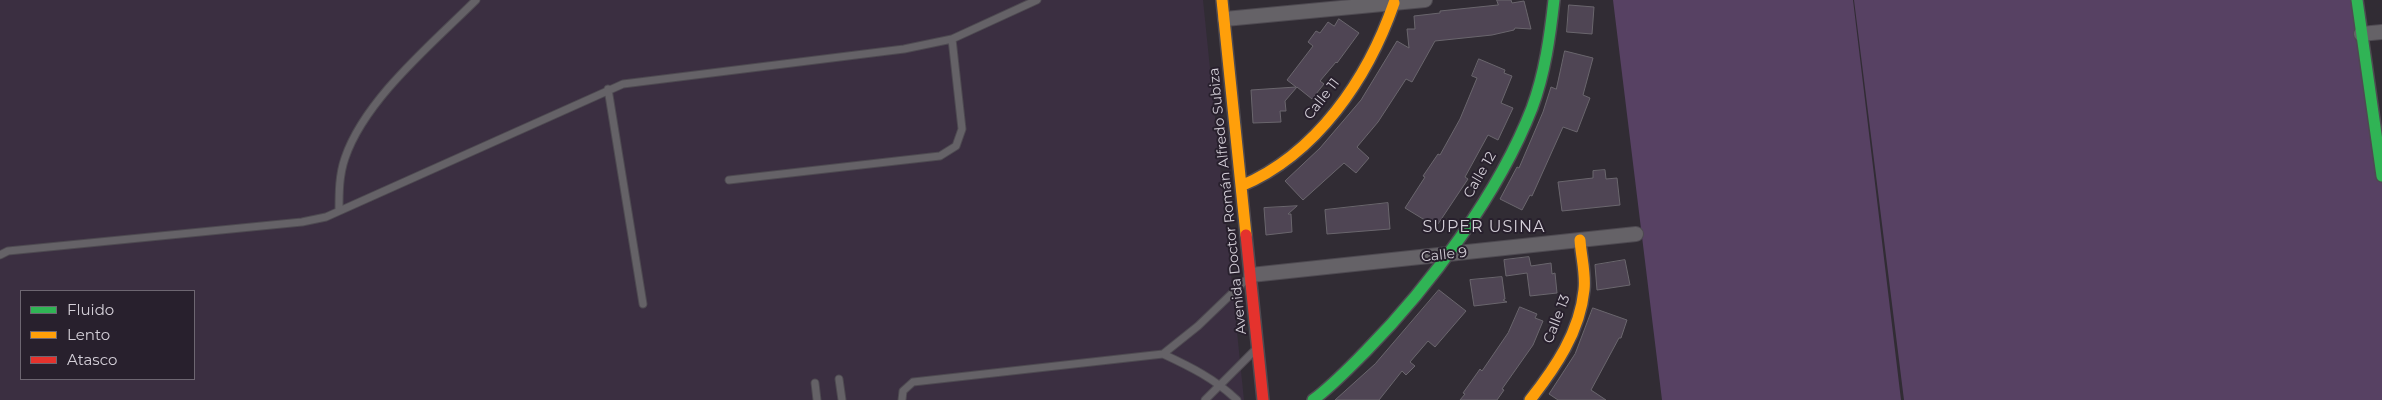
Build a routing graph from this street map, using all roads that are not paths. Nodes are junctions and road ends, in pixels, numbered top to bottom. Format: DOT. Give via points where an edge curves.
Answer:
graph roads {
  1 [pos="476,0"];
  2 [pos="1037,0"];
  3 [pos="1222,0"];
  4 [pos="1425,0"];
  5 [pos="1554,0"];
  6 [pos="2357,0"];
  7 [pos="1394,2"];
  8 [pos="1225,19"];
  9 [pos="2382,32"];
  10 [pos="2362,34"];
  11 [pos="952,39"];
  12 [pos="608,89"];
  13 [pos="2382,176"];
  14 [pos="729,180"];
  15 [pos="1241,186"];
  16 [pos="338,211"];
  17 [pos="1636,234"];
  18 [pos="1580,240"];
  19 [pos="1447,254"];
  20 [pos="0,255"];
  21 [pos="1251,275"];
  22 [pos="643,304"];
  23 [pos="1258,347"];
  24 [pos="1163,354"];
  25 [pos="839,378"];
  26 [pos="815,382"];
  27 [pos="1222,385"];
  28 [pos="817,400"];
  29 [pos="842,400"];
  30 [pos="902,400"];
  31 [pos="1204,400"];
  32 [pos="1237,400"];
  33 [pos="1264,400"];
  34 [pos="1312,400"];
  35 [pos="1530,400"];
  1 -- 16 [label="lane" via="379,100 355,136 345,158"];
  2 -- 11 [label="lane"];
  3 -- 8 [label="street, Avenida Doctor Román Alfredo Subiza"];
  4 -- 7 [label="street"];
  5 -- 19 [label="street, Calle 12" via="1544,68 1532,108 1514,147"];
  6 -- 10 [label="street"];
  7 -- 8 [label="street"];
  7 -- 15 [label="street, Calle 11" via="1378,43 1334,112 1276,169"];
  8 -- 15 [label="street, Avenida Doctor Román Alfredo Subiza"];
  9 -- 10 [label="street"];
  10 -- 13 [label="street"];
  11 -- 12 [label="lane" via="904,49 623,84"];
  11 -- 14 [label="lane" via="962,130 956,146 940,156"];
  12 -- 16 [label="lane"];
  12 -- 22 [label="lane"];
  15 -- 21 [label="street, Avenida Doctor Román Alfredo Subiza"];
  16 -- 20 [label="lane" via="302,222 8,251"];
  17 -- 18 [label="street, Calle 9"];
  18 -- 19 [label="street, Calle 9"];
  18 -- 35 [label="street, Calle 13" via="1584,290 1578,315 1553,367"];
  19 -- 21 [label="street, Calle 9"];
  19 -- 34 [label="street, Calle 12" via="1376,341"];
  21 -- 23 [label="street, Avenida Doctor Román Alfredo Subiza"];
  21 -- 24 [label="lane" via="1198,326"];
  23 -- 27 [label="lane"];
  23 -- 33 [label="street, Avenida Doctor Román Alfredo Subiza"];
  24 -- 27 [label="lane" via="1197,369"];
  24 -- 30 [label="lane" via="913,382 903,391"];
  25 -- 29 [label="lane"];
  26 -- 28 [label="lane"];
  27 -- 31 [label="lane"];
  27 -- 32 [label="lane"];
}
